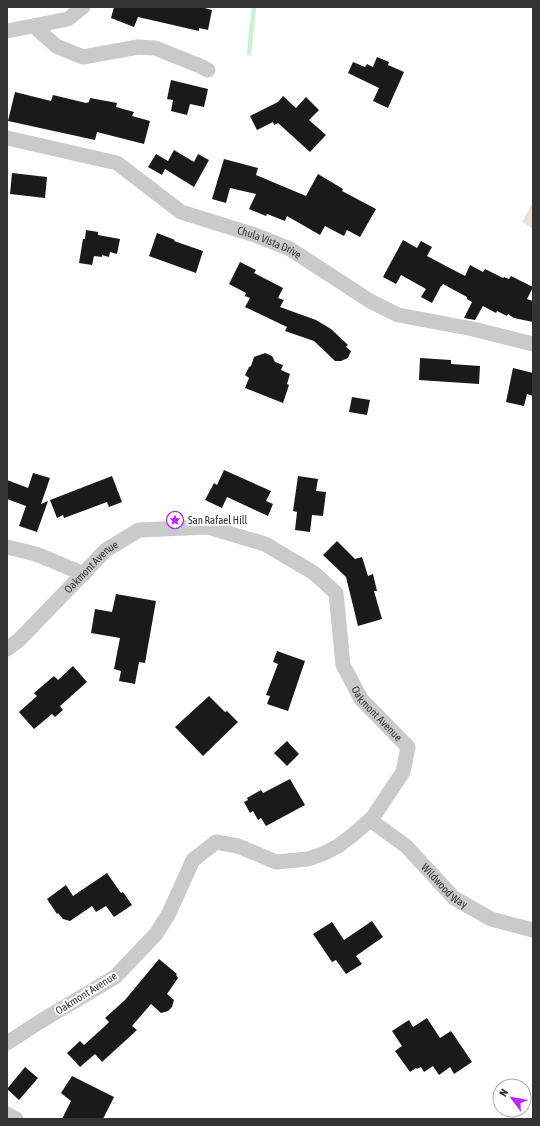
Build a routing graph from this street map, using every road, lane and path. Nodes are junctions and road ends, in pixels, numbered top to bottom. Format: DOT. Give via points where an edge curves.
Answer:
graph roads {
  1 [pos="84,7"];
  2 [pos="34,26"];
  3 [pos="7,31"];
  4 [pos="208,70"];
  5 [pos="7,138"];
  6 [pos="533,344"];
  7 [pos="7,547"];
  8 [pos="84,574"];
  9 [pos="7,649"];
  10 [pos="370,820"];
  11 [pos="533,930"];
  12 [pos="7,1043"];
  13 [pos="7,1114"];
  14 [pos="16,1119"];
  1 -- 2 [label="street" via="68,19"];
  2 -- 3 [label="street"];
  2 -- 4 [label="street" via="56,46 83,57 138,47 155,48"];
  5 -- 6 [label="street, Chula Vista Drive" via="117,163 181,212 255,235 290,250 370,301 398,315"];
  7 -- 8 [label="street" via="36,554"];
  8 -- 9 [label="street, Oakmont Avenue"];
  8 -- 10 [label="street, Oakmont Avenue" via="106,550 139,530 208,527 265,544 314,573 336,593 343,665 361,699 408,747 403,772"];
  10 -- 11 [label="street, Wildwood Way" via="406,846 454,898 491,919"];
  10 -- 12 [label="street, Oakmont Avenue" via="338,846 308,859 276,862 238,846 216,842 193,860 168,915 156,934 115,977"];
  13 -- 14 [label="street"];
}
